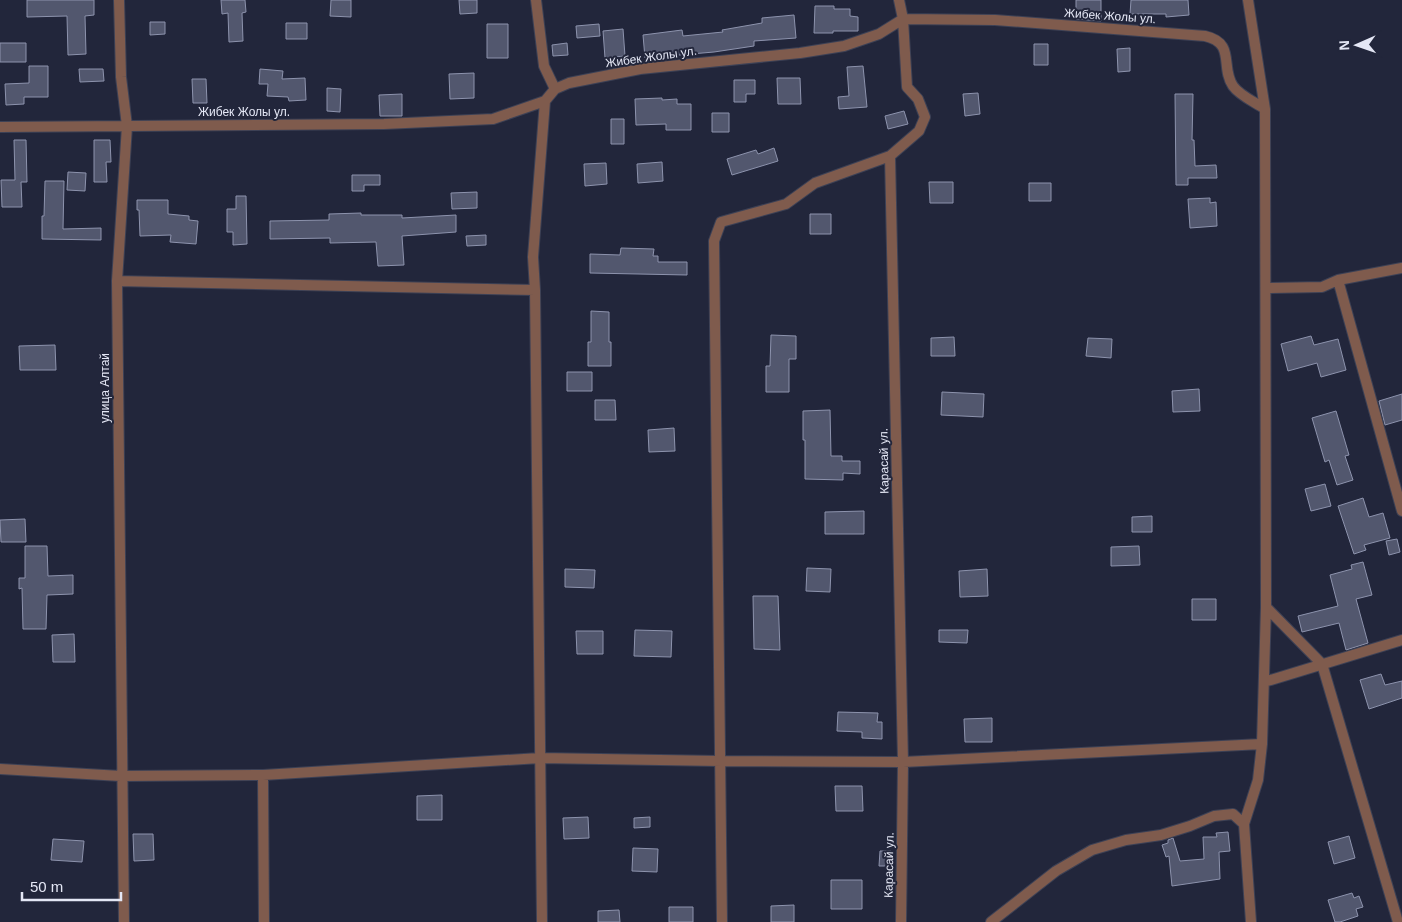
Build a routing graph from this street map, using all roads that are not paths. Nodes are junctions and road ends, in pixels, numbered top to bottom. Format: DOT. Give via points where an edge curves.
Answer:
graph roads {
  1 [pos="119,0"];
  2 [pos="536,0"];
  3 [pos="899,0"];
  4 [pos="1248,0"];
  5 [pos="903,19"];
  6 [pos="555,89"];
  7 [pos="545,101"];
  8 [pos="1265,108"];
  9 [pos="128,126"];
  10 [pos="0,127"];
  11 [pos="890,156"];
  12 [pos="1402,268"];
  13 [pos="1338,280"];
  14 [pos="117,282"];
  15 [pos="1266,288"];
  16 [pos="536,290"];
  17 [pos="1402,512"];
  18 [pos="1266,607"];
  19 [pos="1402,640"];
  20 [pos="1322,664"];
  21 [pos="1264,682"];
  22 [pos="1262,744"];
  23 [pos="540,758"];
  24 [pos="720,761"];
  25 [pos="903,762"];
  26 [pos="0,768"];
  27 [pos="263,775"];
  28 [pos="121,776"];
  29 [pos="1244,824"];
  30 [pos="124,922"];
  31 [pos="264,922"];
  32 [pos="542,922"];
  33 [pos="722,922"];
  34 [pos="901,922"];
  35 [pos="991,922"];
  36 [pos="1251,922"];
  37 [pos="1398,922"];
  1 -- 9 [label="street, улица Алтай" via="121,77"];
  2 -- 6 [label="street" via="544,66"];
  3 -- 5 [label="street"];
  4 -- 8 [label="street"];
  5 -- 6 [label="street, Жибек Жолы ул." via="879,34 844,46 640,69 568,83"];
  5 -- 8 [label="street, Жибек Жолы ул." via="995,20 1214,38 1226,53 1232,85"];
  5 -- 11 [label="street" via="907,87 918,99 925,117 919,131"];
  6 -- 7 [label="street"];
  7 -- 9 [label="street, Жибек Жолы ул." via="493,119 384,124"];
  7 -- 16 [label="street" via="533,257"];
  8 -- 15 [label="street"];
  9 -- 10 [label="street, Жибек Жолы ул."];
  9 -- 14 [label="street, улица Алтай"];
  11 -- 24 [label="street" via="815,183 786,204 721,222 714,241"];
  11 -- 25 [label="street, Карасай ул."];
  12 -- 13 [label="street"];
  13 -- 15 [label="street" via="1322,287"];
  13 -- 17 [label="street"];
  14 -- 16 [label="street"];
  14 -- 28 [label="street, улица Алтай"];
  15 -- 18 [label="street"];
  16 -- 23 [label="street"];
  18 -- 20 [label="street"];
  18 -- 21 [label="street"];
  19 -- 20 [label="street"];
  20 -- 21 [label="street"];
  20 -- 37 [label="street"];
  21 -- 22 [label="street"];
  22 -- 25 [label="street"];
  22 -- 29 [label="street" via="1258,780"];
  23 -- 24 [label="street"];
  23 -- 27 [label="street"];
  23 -- 32 [label="street"];
  24 -- 25 [label="street"];
  24 -- 33 [label="street"];
  25 -- 34 [label="street, Карасай ул."];
  26 -- 28 [label="street"];
  27 -- 28 [label="street"];
  27 -- 31 [label="street"];
  28 -- 30 [label="street, улица Алтай"];
  29 -- 35 [label="street" via="1233,814 1214,816 1160,835 1092,850 1056,871"];
  29 -- 36 [label="street"];
}
